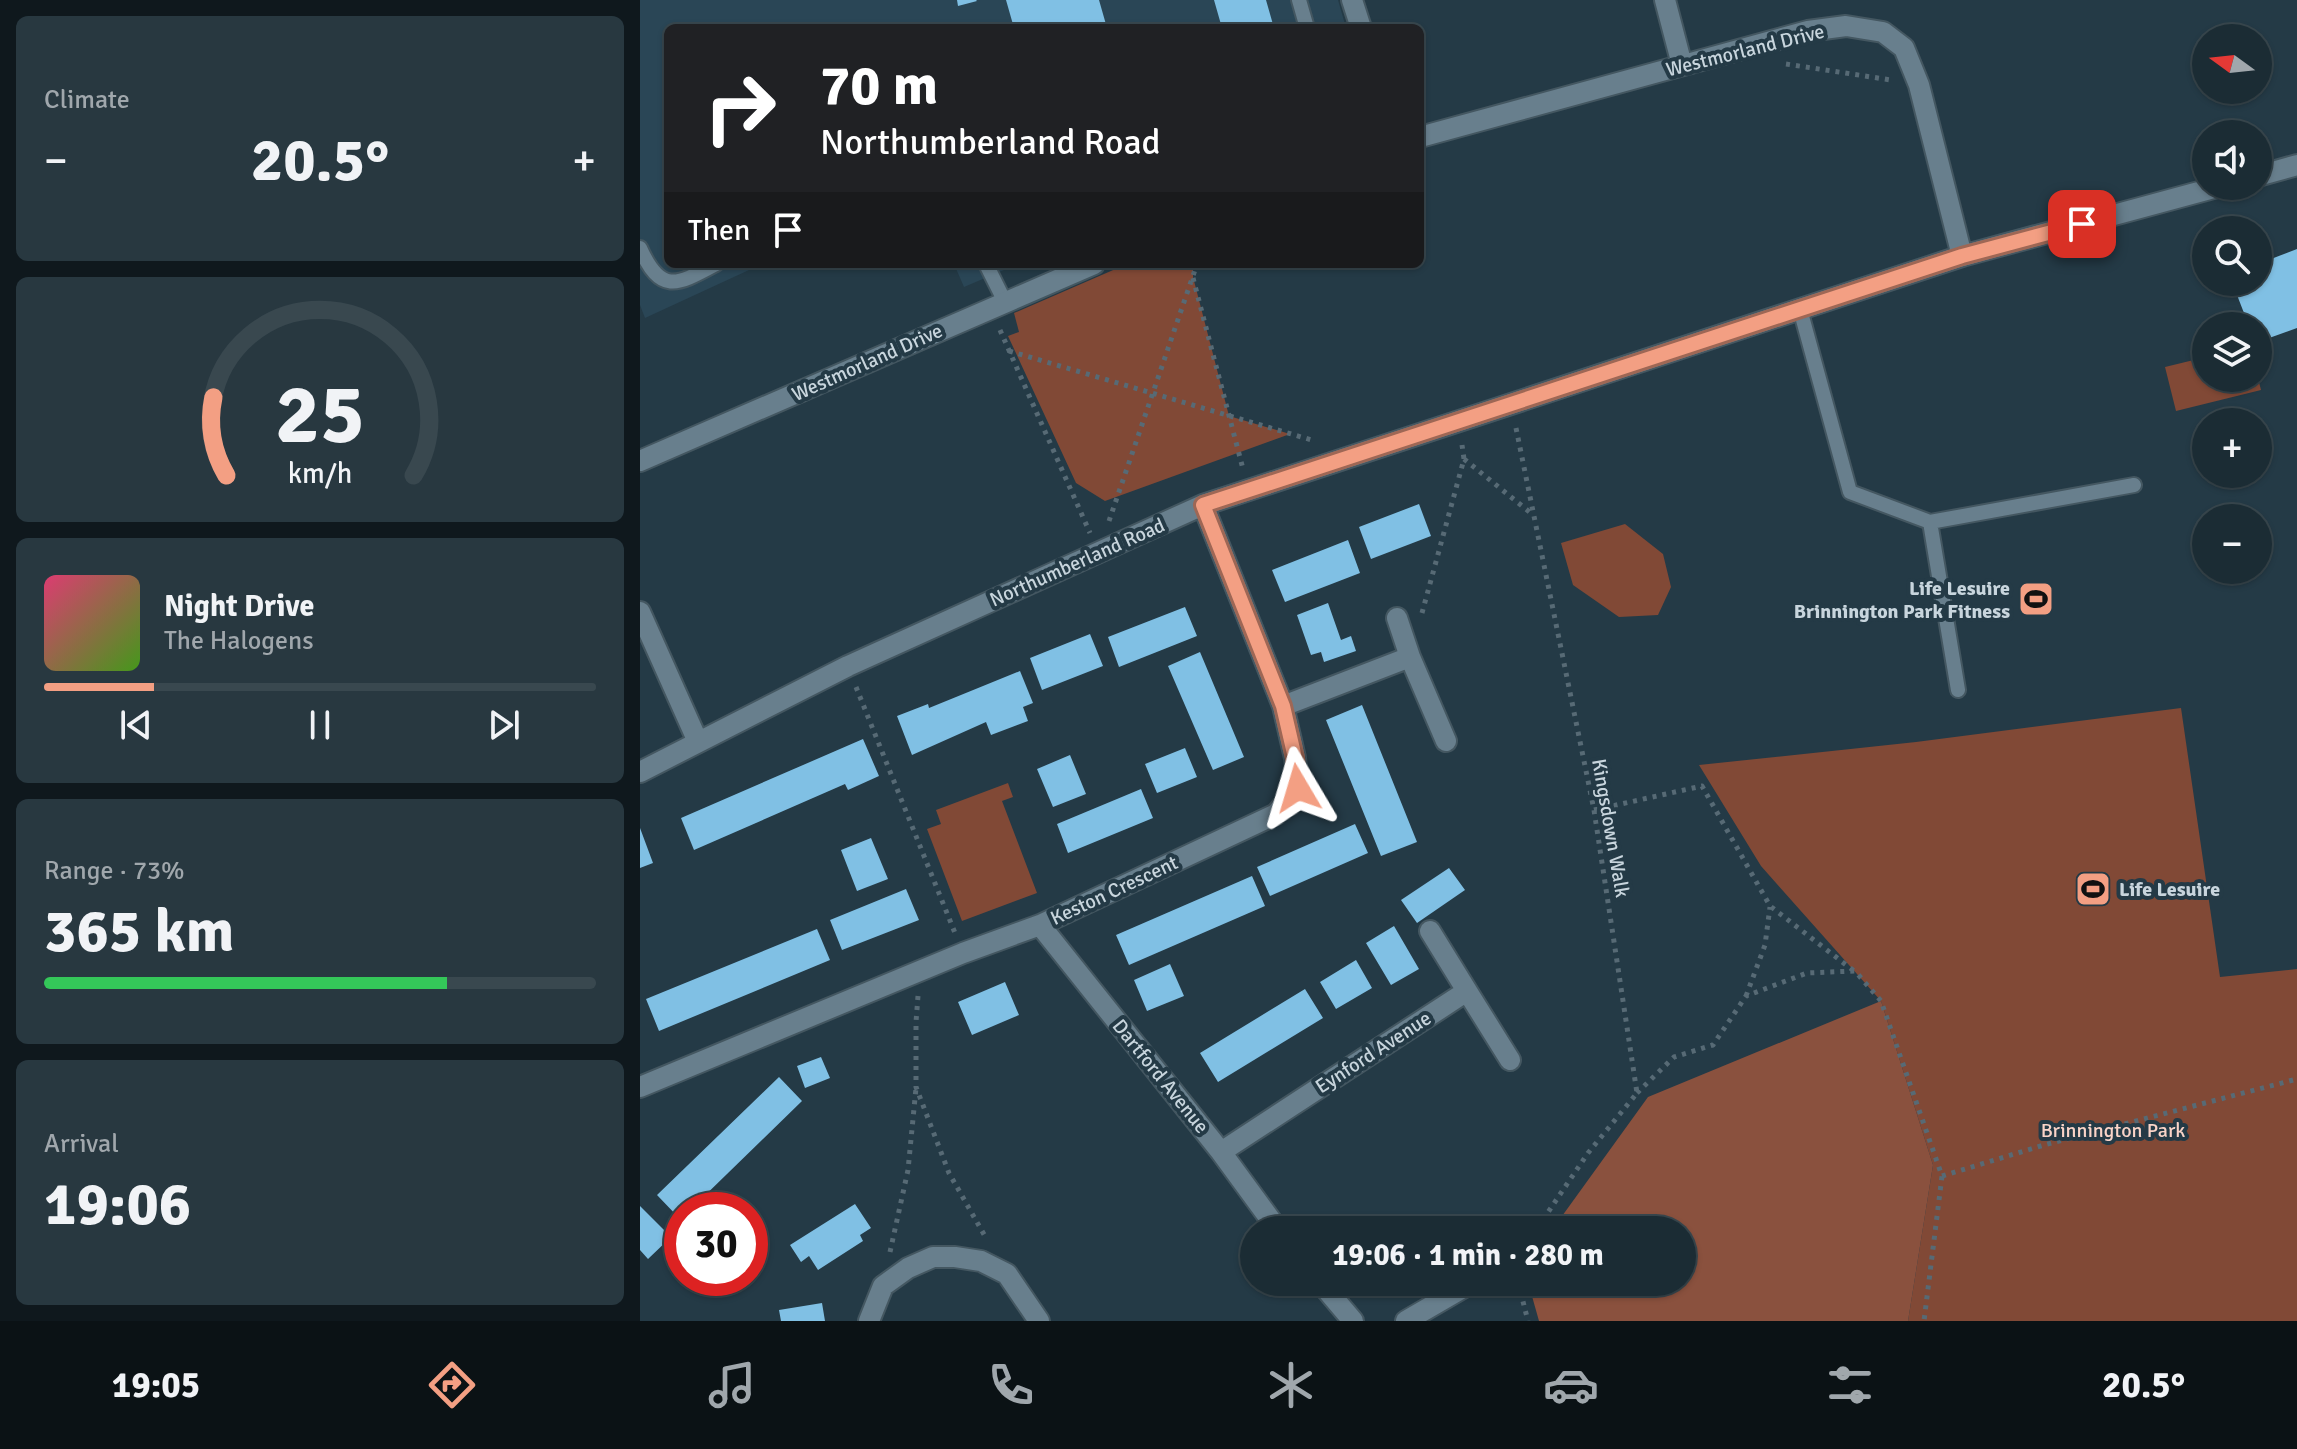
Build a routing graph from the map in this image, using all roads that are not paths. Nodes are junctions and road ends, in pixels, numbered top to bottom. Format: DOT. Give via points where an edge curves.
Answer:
graph roads {
  1 [pos="1299,0"];
  2 [pos="1352,0"];
  3 [pos="1665,0"];
  4 [pos="1306,24"];
  5 [pos="1360,24"];
  6 [pos="1682,65"];
  7 [pos="1424,136"];
  8 [pos="2297,165"];
  9 [pos="2272,172"];
  10 [pos="2192,194"];
  11 [pos="640,248"];
  12 [pos="1962,256"];
  13 [pos="708,268"];
  14 [pos="987,268"];
  15 [pos="1085,268"];
  16 [pos="997,306"];
  17 [pos="1800,309"];
  18 [pos="640,461"];
  19 [pos="2134,485"];
  20 [pos="1203,505"];
  21 [pos="1930,522"];
  22 [pos="640,612"];
  23 [pos="1397,618"];
  24 [pos="1410,657"];
  25 [pos="1958,690"];
  26 [pos="1283,706"];
  27 [pos="1446,741"];
  28 [pos="698,742"];
  29 [pos="640,772"];
  30 [pos="1040,925"];
  31 [pos="1430,931"];
  32 [pos="1467,991"];
  33 [pos="1510,1060"];
  34 [pos="640,1087"];
  35 [pos="1221,1152"];
  36 [pos="1268,1216"];
  37 [pos="1332,1296"];
  38 [pos="1449,1296"];
  39 [pos="869,1321"];
  40 [pos="1039,1321"];
  41 [pos="1353,1321"];
  42 [pos="1406,1321"];
  1 -- 4 [label="lane"];
  2 -- 5 [label="street"];
  3 -- 6 [label="street"];
  6 -- 7 [label="street, Westmorland Drive"];
  6 -- 12 [label="street, Westmorland Drive" via="1808,31 1846,26 1883,32 1904,48 1919,85"];
  8 -- 9 [label="street"];
  10 -- 12 [label="street, Northumberland Road"];
  11 -- 13 [label="lane" via="650,269 663,280 678,282"];
  12 -- 17 [label="street, Northumberland Road"];
  14 -- 16 [label="lane"];
  15 -- 16 [label="street, Westmorland Drive"];
  16 -- 18 [label="street, Westmorland Drive"];
  17 -- 20 [label="street, Northumberland Road"];
  17 -- 21 [label="lane" via="1850,492"];
  19 -- 21 [label="lane"];
  20 -- 26 [label="street, Keston Crescent"];
  20 -- 28 [label="street, Northumberland Road" via="848,666"];
  21 -- 25 [label="lane"];
  22 -- 28 [label="street"];
  23 -- 24 [label="street"];
  24 -- 26 [label="street"];
  24 -- 27 [label="street"];
  26 -- 30 [label="street, Keston Crescent" via="1298,788 1276,814"];
  28 -- 29 [label="street, Northumberland Road"];
  30 -- 34 [label="street, Keston Crescent"];
  30 -- 35 [label="street, Dartford Avenue"];
  31 -- 32 [label="street"];
  32 -- 33 [label="street"];
  32 -- 35 [label="street, Eynford Avenue"];
  35 -- 36 [label="street, Dartford Avenue"];
  37 -- 41 [label="street"];
  38 -- 42 [label="street"];
  39 -- 40 [label="street" via="883,1286 933,1257 981,1261 1007,1274"];
}
